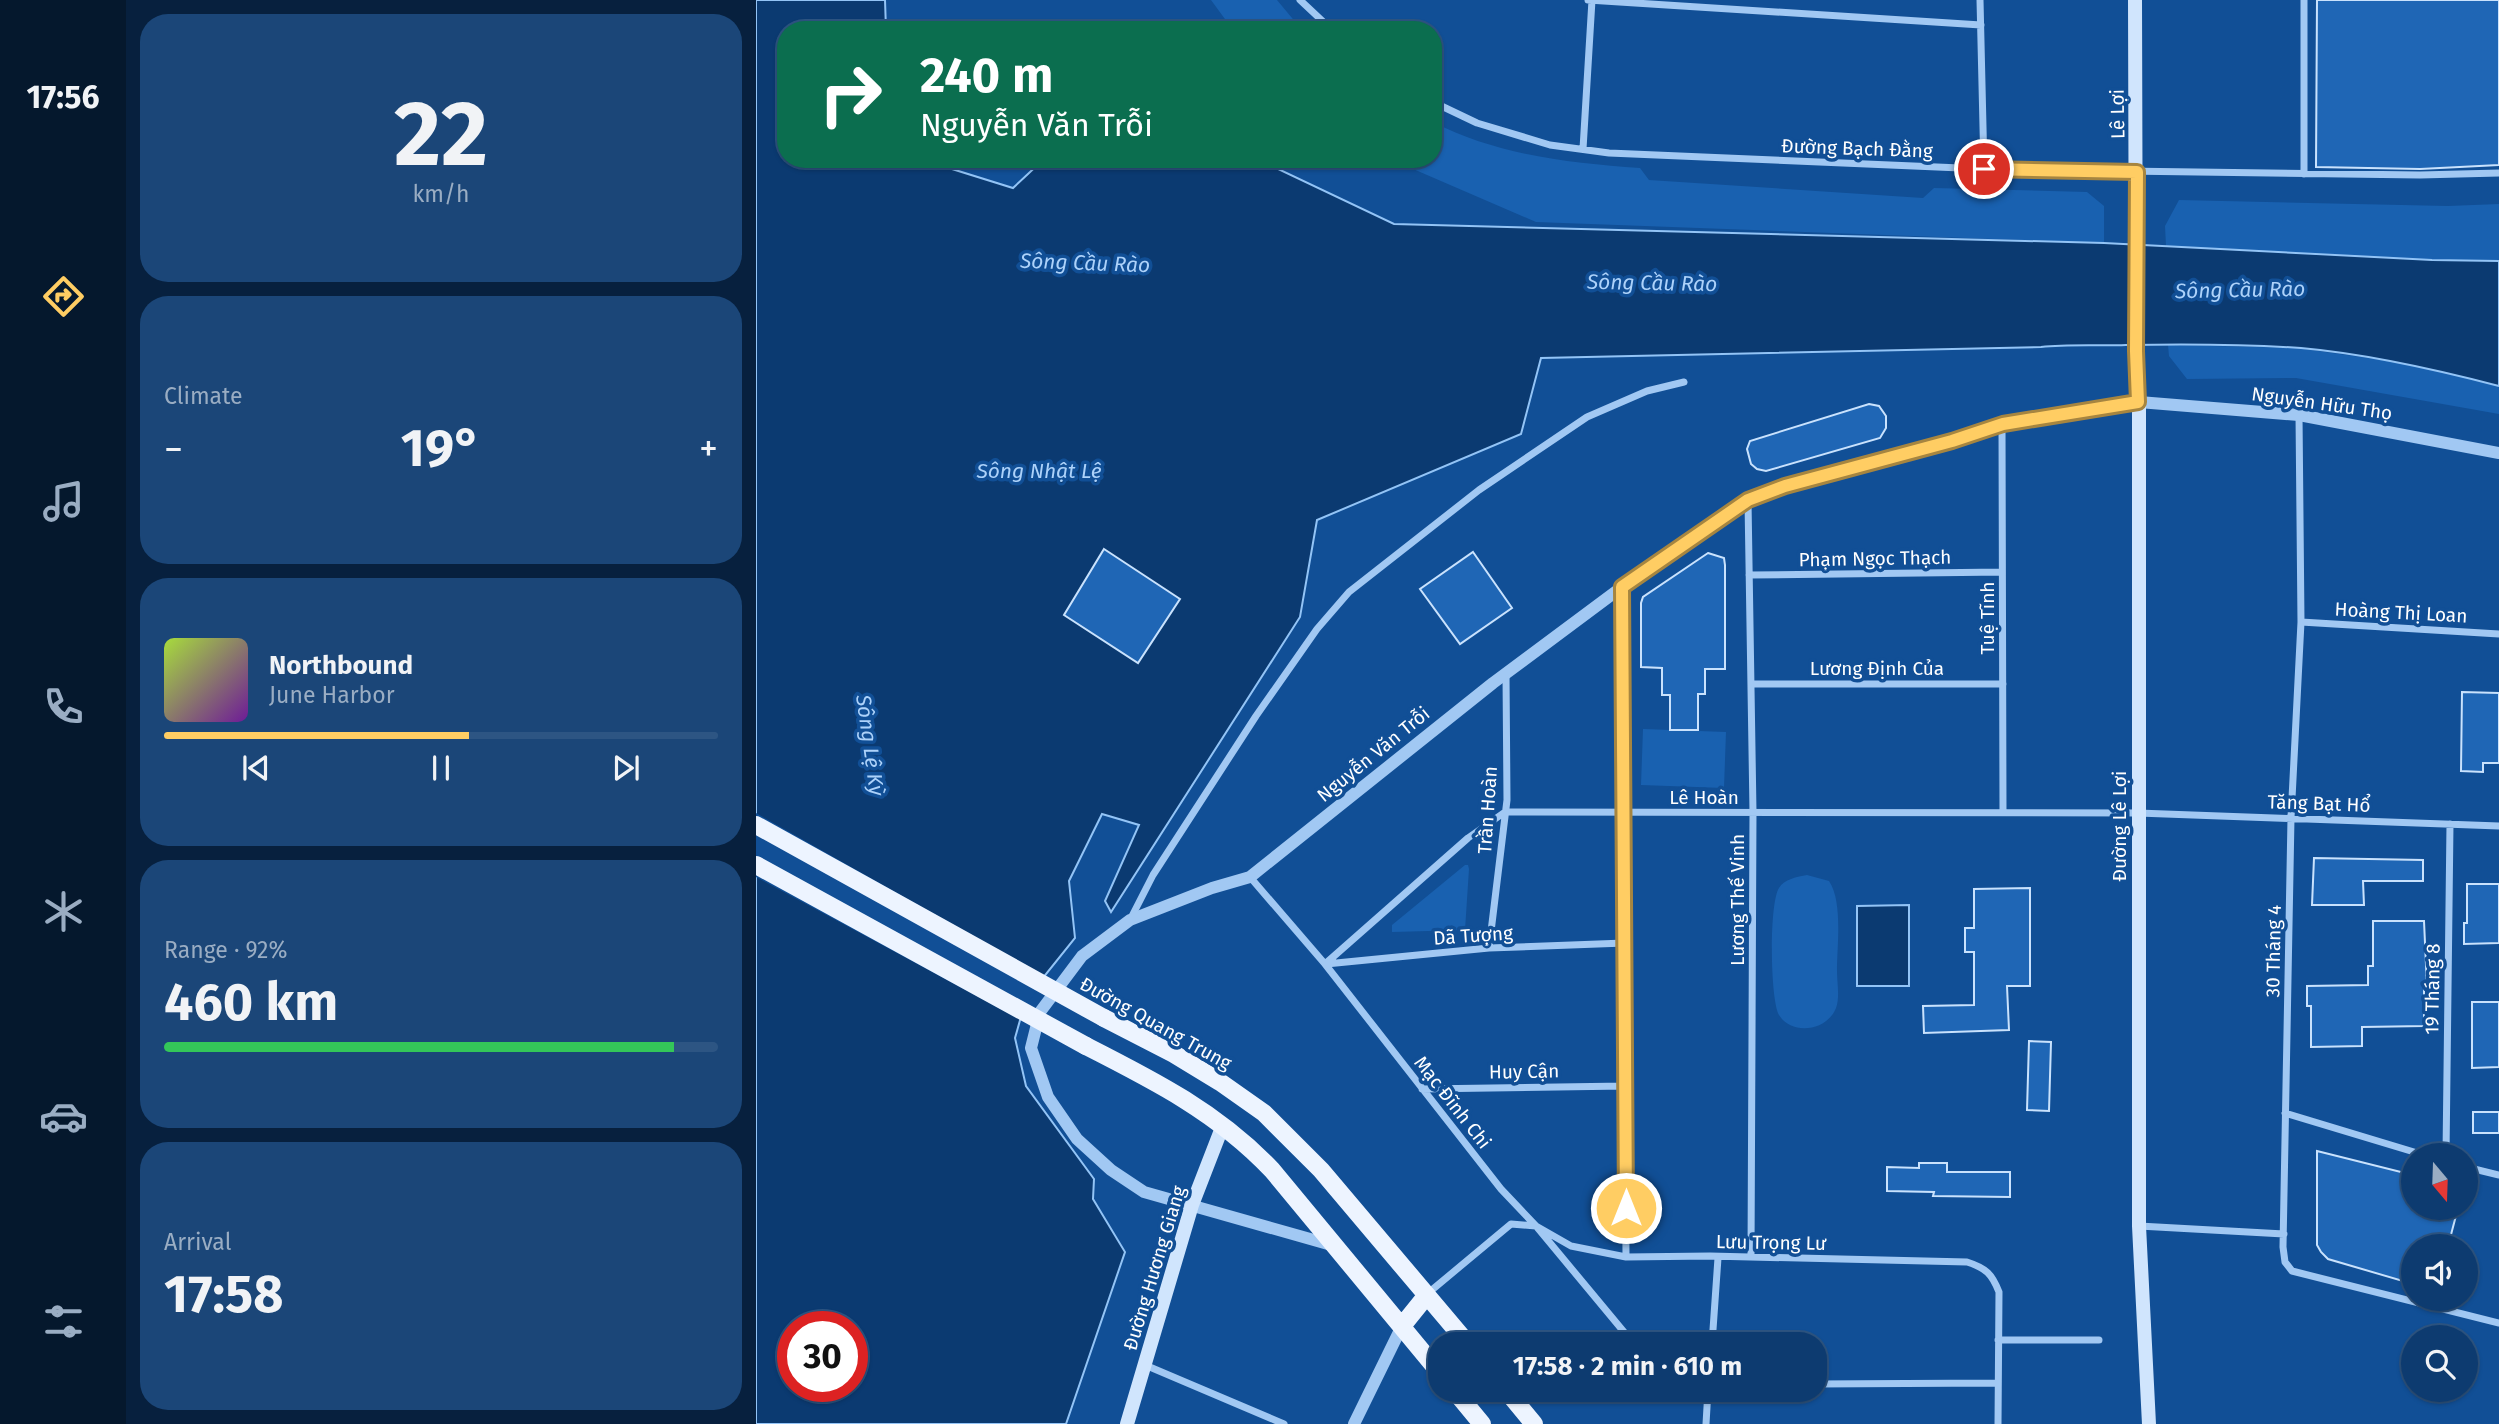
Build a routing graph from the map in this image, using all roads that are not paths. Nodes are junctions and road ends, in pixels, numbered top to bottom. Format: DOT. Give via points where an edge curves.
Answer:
graph roads {
  1 [pos="1300,0"];
  2 [pos="1980,0"];
  3 [pos="2135,0"];
  4 [pos="2304,0"];
  5 [pos="1591,1"];
  6 [pos="1322,21"];
  7 [pos="1981,24"];
  8 [pos="1442,106"];
  9 [pos="1583,149"];
  10 [pos="1984,169"];
  11 [pos="2137,172"];
  12 [pos="2499,173"];
  13 [pos="2304,174"];
  14 [pos="2136,229"];
  15 [pos="1684,382"];
  16 [pos="2138,402"];
  17 [pos="2299,415"];
  18 [pos="2003,424"];
  19 [pos="2499,453"];
  20 [pos="1748,500"];
  21 [pos="2002,572"];
  22 [pos="1749,575"];
  23 [pos="1622,587"];
  24 [pos="2301,622"];
  25 [pos="2499,634"];
  26 [pos="1506,674"];
  27 [pos="1751,684"];
  28 [pos="2003,684"];
  29 [pos="1505,812"];
  30 [pos="1753,812"];
  31 [pos="1624,813"];
  32 [pos="2003,813"];
  33 [pos="2138,813"];
  34 [pos="2291,818"];
  35 [pos="2450,824"];
  36 [pos="756,825"];
  37 [pos="2499,826"];
  38 [pos="756,865"];
  39 [pos="1250,877"];
  40 [pos="1130,920"];
  41 [pos="1625,943"];
  42 [pos="1489,948"];
  43 [pos="1325,964"];
  44 [pos="1625,1086"];
  45 [pos="1422,1088"];
  46 [pos="2285,1113"];
  47 [pos="1223,1125"];
  48 [pos="2446,1143"];
  49 [pos="2401,1148"];
  50 [pos="2478,1170"];
  51 [pos="2499,1175"];
  52 [pos="1192,1205"];
  53 [pos="1536,1226"];
  54 [pos="2139,1226"];
  55 [pos="2284,1234"];
  56 [pos="1336,1246"];
  57 [pos="1626,1257"];
  58 [pos="1751,1257"];
  59 [pos="1718,1258"];
  60 [pos="1427,1295"];
  61 [pos="2499,1323"];
  62 [pos="1402,1326"];
  63 [pos="1458,1332"];
  64 [pos="1624,1332"];
  65 [pos="1713,1332"];
  66 [pos="1998,1340"];
  67 [pos="2099,1340"];
  68 [pos="1428,1358"];
  69 [pos="1145,1365"];
  70 [pos="1997,1383"];
  71 [pos="1827,1384"];
  72 [pos="1464,1402"];
  73 [pos="1516,1402"];
  74 [pos="1708,1402"];
  75 [pos="1127,1424"];
  76 [pos="1284,1424"];
  77 [pos="1354,1424"];
  78 [pos="1482,1424"];
  79 [pos="1534,1424"];
  80 [pos="1706,1424"];
  81 [pos="1998,1424"];
  82 [pos="2149,1424"];
  1 -- 6 [label="street"];
  2 -- 7 [label="street"];
  3 -- 11 [label="main road, Lê Lợi"];
  4 -- 13 [label="street"];
  5 -- 7 [label="street"];
  5 -- 9 [label="street"];
  7 -- 10 [label="street"];
  8 -- 9 [label="street, Đường Bạch Đằng" via="1476,123 1550,145"];
  9 -- 10 [label="street, Đường Bạch Đằng"];
  10 -- 11 [label="street, Đường Bạch Đằng"];
  11 -- 13 [label="street, Đường Bạch Đằng"];
  11 -- 14 [label="main road, Lê Lợi"];
  12 -- 13 [label="street, Đường Bạch Đằng"];
  14 -- 16 [label="main road, Đường Lê Lợi"];
  15 -- 40 [label="street" via="1647,391 1587,417 1479,490 1349,592 1256,716 1153,875"];
  16 -- 17 [label="street, Nguyễn Hữu Thọ"];
  16 -- 18 [label="street, Nguyễn Văn Trỗi"];
  16 -- 33 [label="main road, Đường Lê Lợi"];
  17 -- 19 [label="street, Nguyễn Hữu Thọ"];
  17 -- 24 [label="street, 30 Tháng 4"];
  18 -- 20 [label="street, Nguyễn Văn Trỗi"];
  18 -- 21 [label="street, Tuệ Tĩnh"];
  20 -- 22 [label="street, Lương Thế Vinh"];
  20 -- 23 [label="street, Nguyễn Văn Trỗi"];
  21 -- 22 [label="street, Phạm Ngọc Thạch"];
  21 -- 28 [label="street, Tuệ Tĩnh"];
  22 -- 27 [label="street, Lương Thế Vinh"];
  23 -- 26 [label="street, Nguyễn Văn Trỗi"];
  23 -- 31 [label="street"];
  24 -- 25 [label="street, Hoàng Thị Loan"];
  24 -- 34 [label="street, 30 Tháng 4"];
  26 -- 29 [label="street, Trần Hoàn"];
  26 -- 39 [label="street, Nguyễn Văn Trỗi"];
  27 -- 28 [label="street, Lương Định Của"];
  27 -- 30 [label="street, Lương Thế Vinh"];
  28 -- 32 [label="street, Tuệ Tĩnh"];
  29 -- 31 [label="street, Lê Hoàn"];
  29 -- 42 [label="street, Trần Hoàn"];
  29 -- 43 [label="street" via="1468,838"];
  30 -- 31 [label="street, Lê Hoàn"];
  30 -- 32 [label="street, Lê Hoàn"];
  30 -- 58 [label="street, Lương Thế Vinh"];
  31 -- 41 [label="street"];
  32 -- 33 [label="street, Lê Hoàn"];
  33 -- 34 [label="street, Tăng Bạt Hổ"];
  33 -- 54 [label="main road, Đường Lê Lợi"];
  34 -- 35 [label="street, Tăng Bạt Hổ"];
  34 -- 46 [label="street, 30 Tháng 4"];
  35 -- 37 [label="street, Tăng Bạt Hổ"];
  35 -- 48 [label="street, 19 Tháng 8"];
  36 -- 60 [label="main road, Đường Quang Trung, bridge" via="1220,1082 1264,1113 1321,1170"];
  38 -- 47 [label="main road, bridge" via="1158,1082"];
  39 -- 40 [label="street, Nguyễn Văn Trỗi"];
  39 -- 43 [label="street, Mạc Đĩnh Chi"];
  40 -- 52 [label="street, Nguyễn Văn Trỗi" via="1066,974 1040,1012 1031,1048 1048,1097 1077,1139 1144,1192"];
  41 -- 42 [label="street, Dã Tượng"];
  41 -- 44 [label="street"];
  42 -- 43 [label="street, Dã Tượng"];
  43 -- 45 [label="street, Mạc Đĩnh Chi"];
  44 -- 45 [label="street, Huy Cận"];
  44 -- 57 [label="street"];
  45 -- 53 [label="street, Mạc Đĩnh Chi"];
  46 -- 49 [label="street"];
  46 -- 55 [label="street, 30 Tháng 4"];
  47 -- 52 [label="main road, Đường Hương Giang"];
  47 -- 56 [label="main road" via="1272,1170"];
  50 -- 51 [label="street"];
  52 -- 56 [label="street, Nguyễn Văn Trỗi"];
  52 -- 69 [label="main road, Đường Hương Giang"];
  53 -- 57 [label="street, Lưu Trọng Lư" via="1571,1246"];
  53 -- 60 [label="street" via="1511,1224"];
  53 -- 64 [label="street, Mạc Đĩnh Chi"];
  54 -- 55 [label="street"];
  54 -- 82 [label="main road, Đường Lê Lợi"];
  55 -- 61 [label="street, 30 Tháng 4" via="2285,1262 2292,1271"];
  56 -- 62 [label="main road"];
  57 -- 59 [label="street, Lưu Trọng Lư"];
  58 -- 59 [label="street, Lưu Trọng Lư"];
  58 -- 66 [label="street, Lưu Trọng Lư" via="1967,1262 1984,1268 1999,1292"];
  59 -- 65 [label="street"];
  60 -- 62 [label="main road"];
  60 -- 63 [label="main road, Đường Quang Trung"];
  62 -- 68 [label="main road"];
  62 -- 77 [label="street"];
  66 -- 67 [label="street"];
  66 -- 70 [label="street, Lưu Trọng Lư"];
  69 -- 75 [label="main road, Đường Hương Giang"];
  69 -- 76 [label="street"];
  70 -- 71 [label="street"];
  70 -- 81 [label="street, Lưu Trọng Lư"];
  72 -- 78 [label="main road"];
  73 -- 79 [label="main road"];
  74 -- 80 [label="street"];
}
